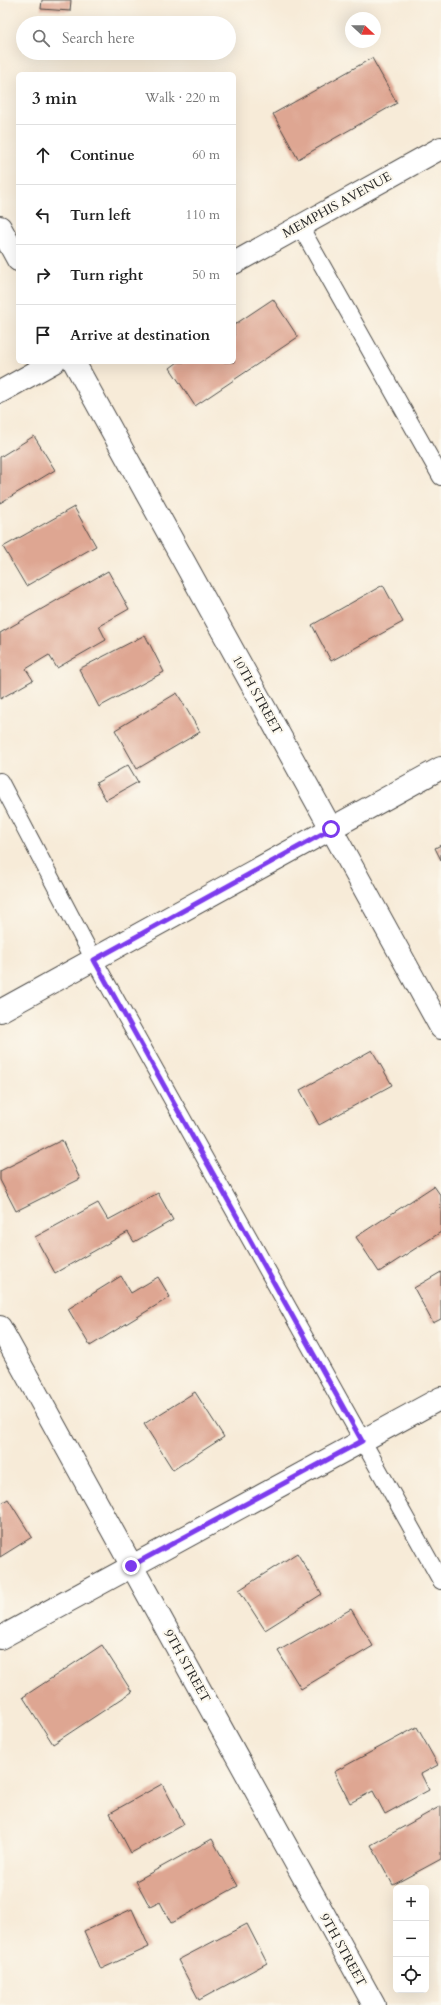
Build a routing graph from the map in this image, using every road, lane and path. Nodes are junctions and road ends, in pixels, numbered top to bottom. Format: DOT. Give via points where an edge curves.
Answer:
graph roads {
  1 [pos="441,148"];
  2 [pos="300,226"];
  3 [pos="0,227"];
  4 [pos="16,256"];
  5 [pos="236,262"];
  6 [pos="50,364"];
  7 [pos="75,364"];
  8 [pos="0,392"];
  9 [pos="441,477"];
  10 [pos="441,768"];
  11 [pos="0,781"];
  12 [pos="331,829"];
  13 [pos="94,960"];
  14 [pos="0,1011"];
  15 [pos="441,1028"];
  16 [pos="0,1327"];
  17 [pos="441,1398"];
  18 [pos="362,1441"];
  19 [pos="131,1566"];
  20 [pos="441,1581"];
  21 [pos="0,1638"];
  22 [pos="374,2005"];
  1 -- 2 [label="street, MEMPHIS AVENUE"];
  2 -- 5 [label="street, MEMPHIS AVENUE"];
  2 -- 9 [label="lane"];
  3 -- 4 [label="street"];
  6 -- 8 [label="street"];
  7 -- 12 [label="street, 10TH STREET"];
  10 -- 12 [label="street"];
  11 -- 13 [label="lane"];
  12 -- 13 [label="street"];
  12 -- 15 [label="street, 10TH STREET"];
  13 -- 14 [label="street"];
  13 -- 18 [label="lane"];
  16 -- 19 [label="street, 9TH STREET"];
  17 -- 18 [label="street"];
  18 -- 19 [label="street"];
  18 -- 20 [label="lane"];
  19 -- 21 [label="street"];
  19 -- 22 [label="street, 9TH STREET"];
}
